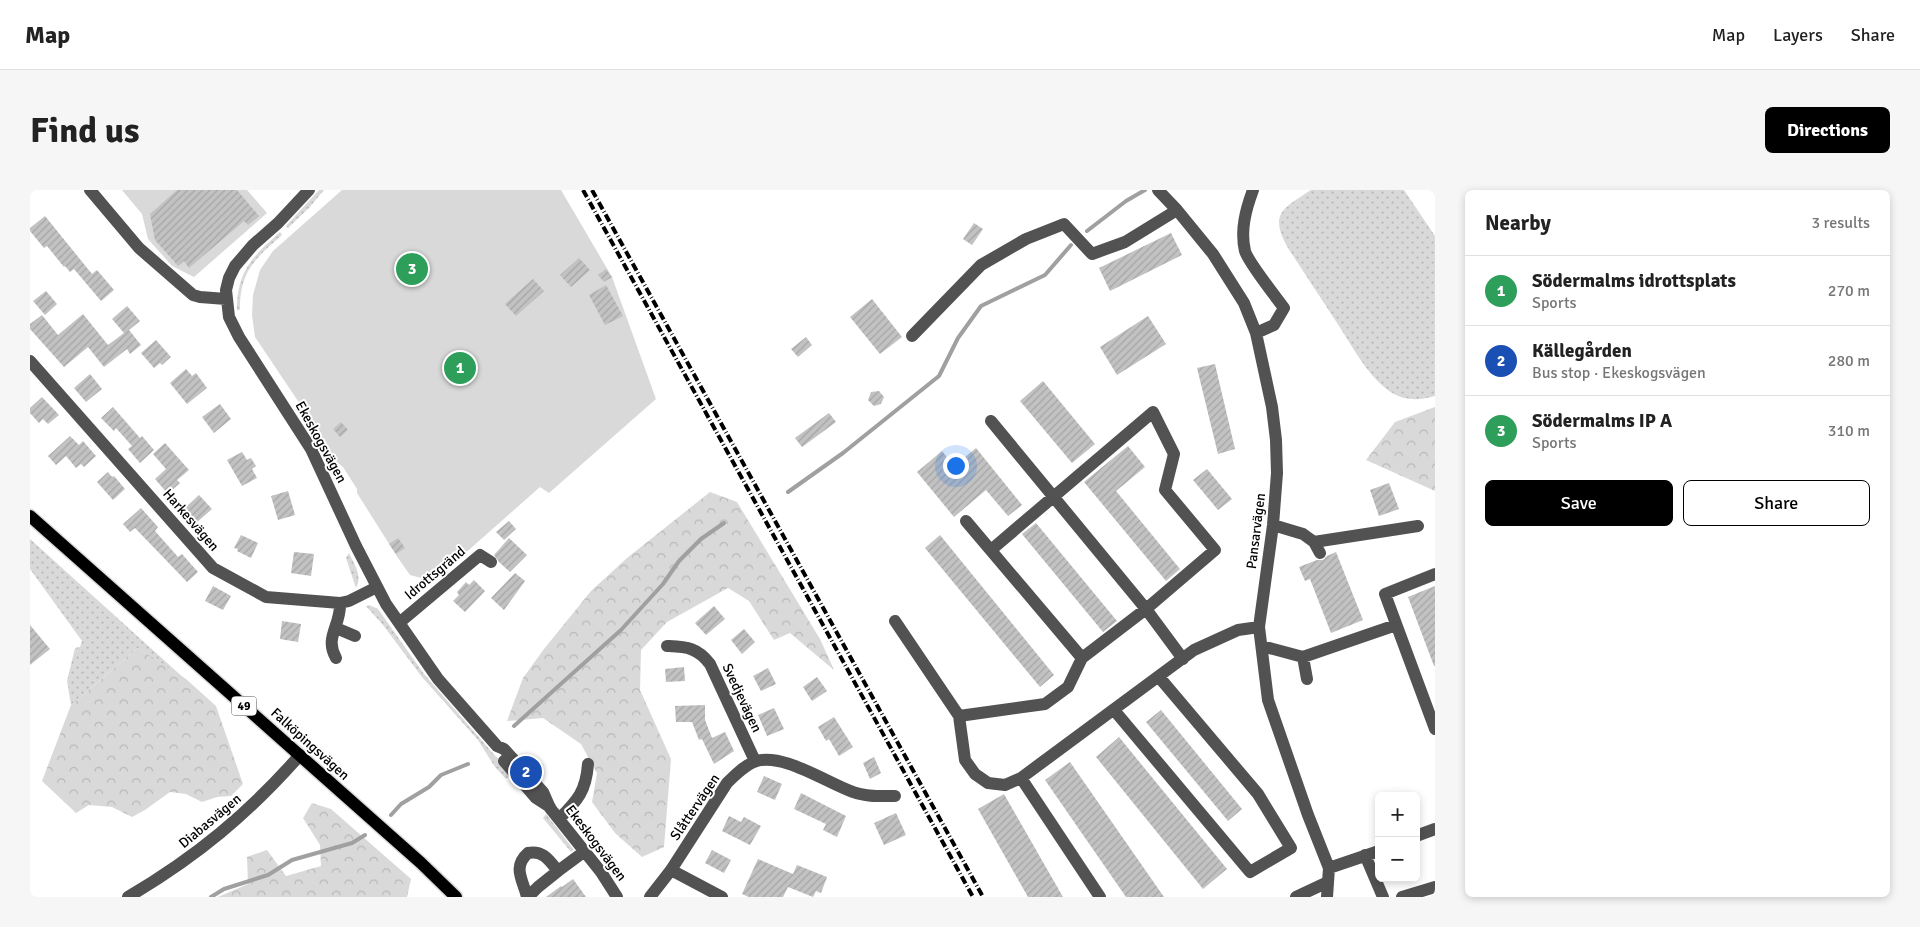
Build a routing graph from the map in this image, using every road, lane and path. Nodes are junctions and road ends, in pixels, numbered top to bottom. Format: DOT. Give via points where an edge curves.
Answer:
graph roads {
  1 [pos="90,190"];
  2 [pos="308,190"];
  3 [pos="1158,190"];
  4 [pos="1253,190"];
  5 [pos="1177,210"];
  6 [pos="226,299"];
  7 [pos="1256,332"];
  8 [pos="912,336"];
  9 [pos="30,360"];
  10 [pos="991,421"];
  11 [pos="1053,497"];
  12 [pos="30,516"];
  13 [pos="966,521"];
  14 [pos="1273,525"];
  15 [pos="1418,526"];
  16 [pos="990,550"];
  17 [pos="491,562"];
  18 [pos="1435,574"];
  19 [pos="377,586"];
  20 [pos="340,603"];
  21 [pos="1146,608"];
  22 [pos="895,621"];
  23 [pos="399,623"];
  24 [pos="1396,624"];
  25 [pos="1260,627"];
  26 [pos="336,628"];
  27 [pos="355,636"];
  28 [pos="667,646"];
  29 [pos="1262,646"];
  30 [pos="1303,657"];
  31 [pos="336,658"];
  32 [pos="1082,658"];
  33 [pos="1184,659"];
  34 [pos="1159,677"];
  35 [pos="1306,679"];
  36 [pos="1114,710"];
  37 [pos="958,716"];
  38 [pos="1435,730"];
  39 [pos="300,755"];
  40 [pos="755,761"];
  41 [pos="588,764"];
  42 [pos="1021,778"];
  43 [pos="895,796"];
  44 [pos="559,818"];
  45 [pos="1435,829"];
  46 [pos="1420,835"];
  47 [pos="585,851"];
  48 [pos="1375,852"];
  49 [pos="1365,855"];
  50 [pos="1329,868"];
  51 [pos="672,870"];
  52 [pos="558,871"];
  53 [pos="1328,882"];
  54 [pos="1435,887"];
  55 [pos="614,896"];
  56 [pos="128,897"];
  57 [pos="456,897"];
  58 [pos="528,897"];
  59 [pos="650,897"];
  60 [pos="722,897"];
  61 [pos="1100,897"];
  62 [pos="1296,897"];
  63 [pos="1327,897"];
  64 [pos="1384,897"];
  65 [pos="1402,897"];
  1 -- 6 [label="street" via="139,248 193,294"];
  2 -- 6 [label="street" via="239,260 229,278"];
  3 -- 5 [label="street, Pansarvägen"];
  4 -- 7 [label="street" via="1242,232 1245,252 1284,308 1274,326"];
  5 -- 7 [label="street, Pansarvägen" via="1213,254 1244,303"];
  5 -- 8 [label="street" via="1125,242 1092,254 1064,224 1026,239 981,265"];
  6 -- 19 [label="street, Ekeskogsvägen" via="229,317 238,337 311,449"];
  7 -- 14 [label="street, Pansarvägen" via="1276,440"];
  9 -- 20 [label="street, Harkesvägen" via="213,568 266,597"];
  10 -- 11 [label="street"];
  11 -- 16 [label="street"];
  11 -- 21 [label="street"];
  11 -- 21 [label="street" via="1153,412 1174,454 1165,490 1215,550"];
  12 -- 39 [label="main road, Falköpingsvägen / 49"];
  13 -- 16 [label="street"];
  14 -- 15 [label="street" via="1303,534 1317,547"];
  14 -- 25 [label="street, Pansarvägen"];
  16 -- 32 [label="street"];
  17 -- 23 [label="street, Idrottsgränd" via="480,555"];
  18 -- 24 [label="street" via="1385,594"];
  19 -- 20 [label="street, Harkesvägen"];
  19 -- 23 [label="street, Ekeskogsvägen"];
  20 -- 26 [label="street"];
  21 -- 32 [label="street"];
  21 -- 33 [label="street"];
  22 -- 37 [label="street"];
  23 -- 44 [label="street, Ekeskogsvägen" via="438,679 497,746 498,754 536,798"];
  24 -- 30 [label="street"];
  24 -- 38 [label="street"];
  25 -- 29 [label="street, Pansarvägen"];
  25 -- 33 [label="street" via="1238,630 1194,650"];
  26 -- 27 [label="street"];
  26 -- 31 [label="street" via="330,642"];
  28 -- 40 [label="street, Svedjevägen" via="691,649 706,659"];
  29 -- 30 [label="street"];
  29 -- 50 [label="street, Pansarvägen" via="1268,700"];
  30 -- 35 [label="street"];
  32 -- 37 [label="street" via="1068,687 1045,704"];
  33 -- 34 [label="street"];
  34 -- 36 [label="street"];
  34 -- 36 [label="street" via="1258,794 1291,848 1250,872"];
  36 -- 42 [label="street"];
  37 -- 42 [label="street" via="965,760 975,774 988,783 1004,785"];
  39 -- 56 [label="street, Diabasvägen" via="221,834"];
  39 -- 57 [label="main road, Falköpingsvägen / 49"];
  40 -- 43 [label="street" via="773,760 788,764 853,792"];
  40 -- 51 [label="street, Slåttervägen" via="727,783"];
  41 -- 44 [label="street" via="587,782 578,800"];
  42 -- 61 [label="street"];
  44 -- 47 [label="street, Ekeskogsvägen"];
  45 -- 46 [label="street"];
  47 -- 52 [label="street"];
  47 -- 55 [label="street, Ekeskogsvägen"];
  48 -- 49 [label="street"];
  49 -- 50 [label="street"];
  49 -- 64 [label="street"];
  50 -- 53 [label="street, Pansarvägen"];
  51 -- 59 [label="street, Slåttervägen"];
  51 -- 60 [label="street"];
  52 -- 58 [label="street"];
  52 -- 58 [label="street" via="539,852 528,853 520,863 519,872"];
  53 -- 62 [label="street"];
  53 -- 63 [label="street, Pansarvägen"];
  54 -- 65 [label="street"];
}
